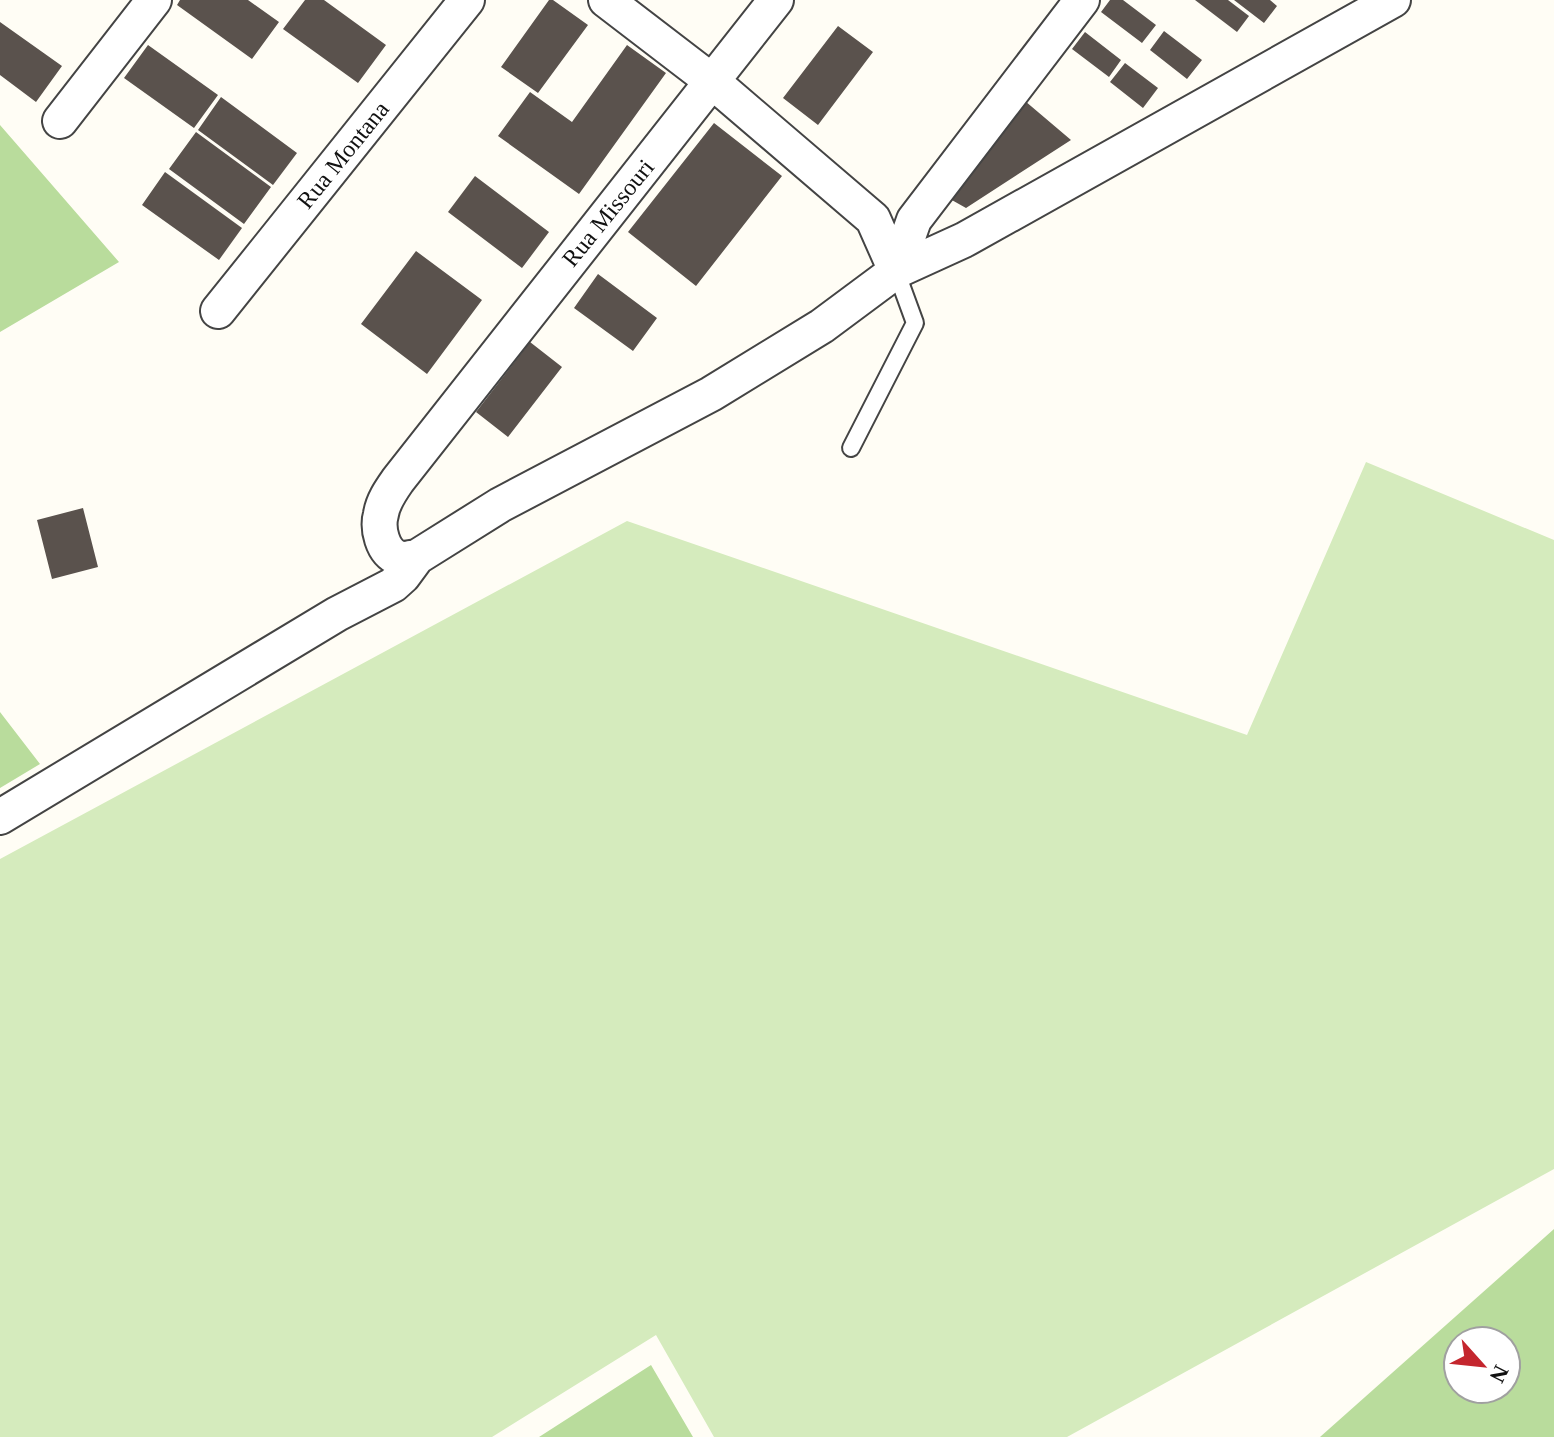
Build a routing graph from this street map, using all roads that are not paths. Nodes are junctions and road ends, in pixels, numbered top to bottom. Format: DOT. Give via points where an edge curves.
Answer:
graph roads {
  1 [pos="154,0"];
  2 [pos="467,0"];
  3 [pos="606,0"];
  4 [pos="776,0"];
  5 [pos="1082,0"];
  6 [pos="1393,0"];
  7 [pos="713,82"];
  8 [pos="60,121"];
  9 [pos="896,271"];
  10 [pos="218,311"];
  11 [pos="851,448"];
  12 [pos="417,557"];
  13 [pos="0,817"];
  1 -- 8 [label="street"];
  2 -- 10 [label="street, Rua Montana"];
  3 -- 7 [label="street"];
  4 -- 7 [label="street, Rua Missouri"];
  5 -- 9 [label="street" via="914,220"];
  6 -- 9 [label="street" via="964,240"];
  7 -- 9 [label="street" via="873,219"];
  7 -- 12 [label="street, Rua Missouri" via="386,499 379,525 384,545 397,557"];
  9 -- 11 [label="lane" via="915,323"];
  9 -- 12 [label="street" via="822,326 711,394 500,505"];
  12 -- 13 [label="street" via="384,590"];
}
